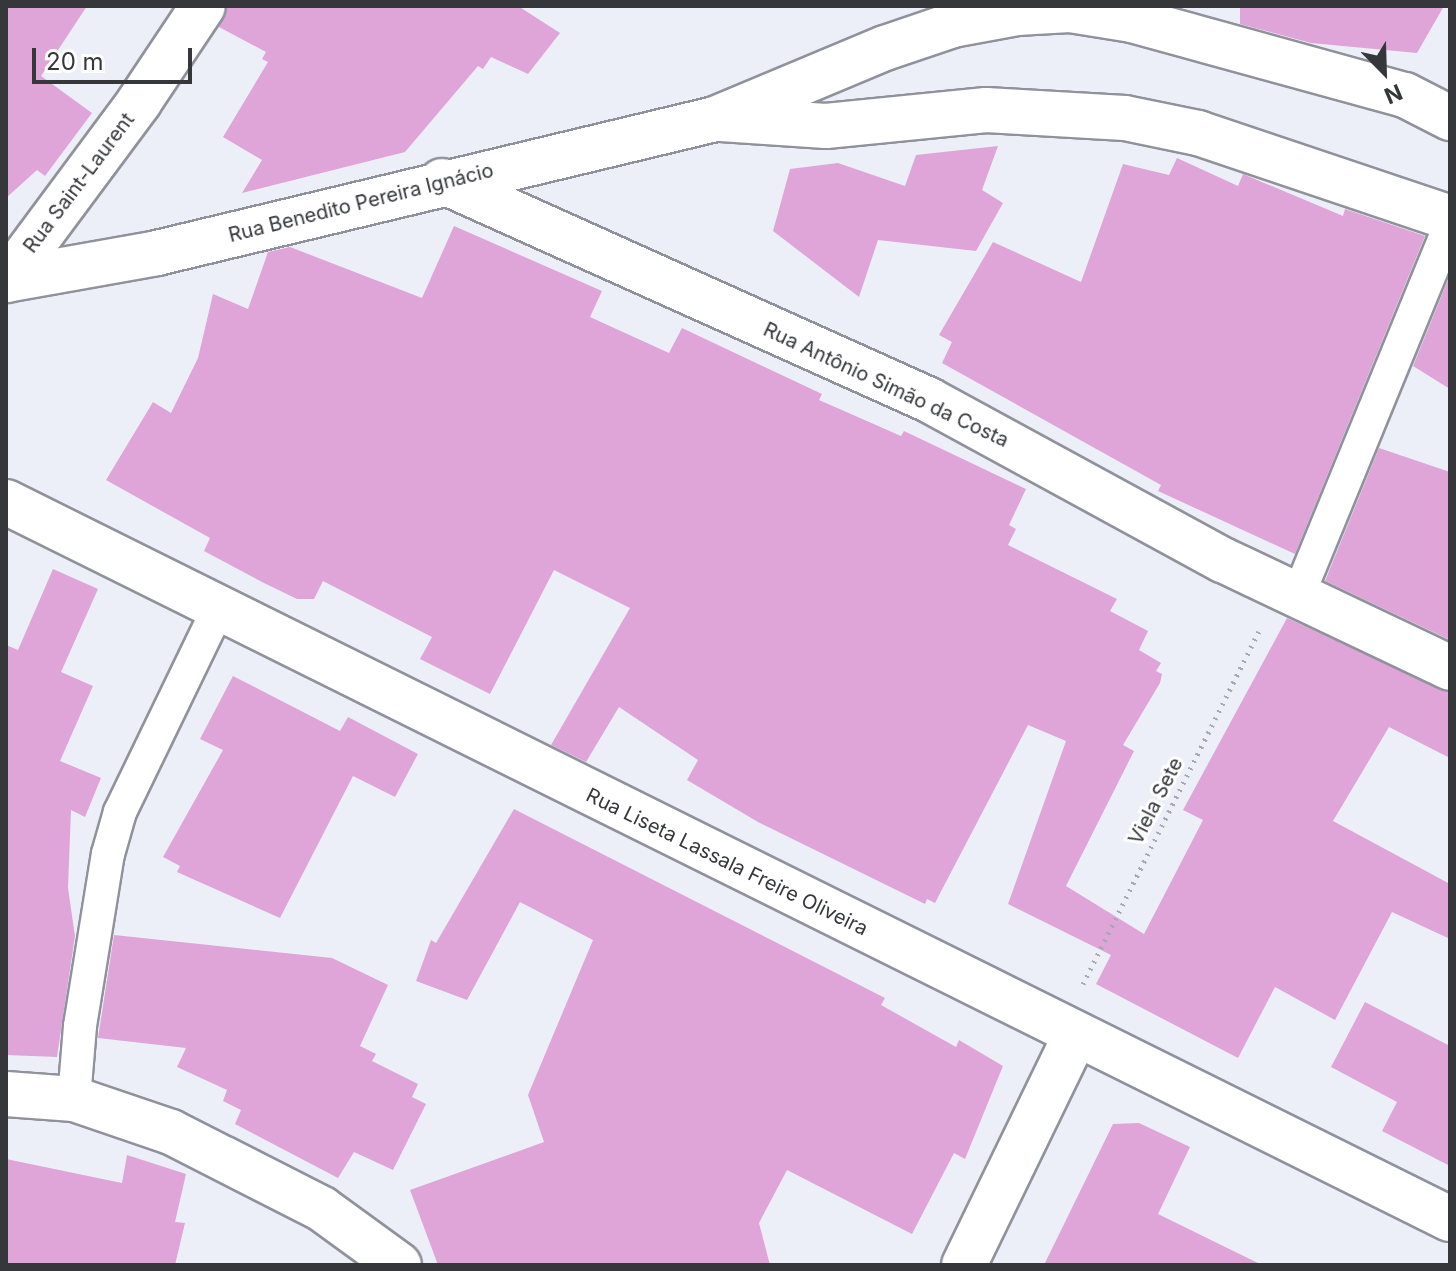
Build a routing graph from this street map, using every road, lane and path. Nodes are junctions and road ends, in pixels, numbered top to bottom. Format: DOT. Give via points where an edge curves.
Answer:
graph roads {
  1 [pos="203,6"];
  2 [pos="1450,118"];
  3 [pos="715,119"];
  4 [pos="442,181"];
  5 [pos="1450,218"];
  6 [pos="1450,225"];
  7 [pos="6,280"];
  8 [pos="6,502"];
  9 [pos="1289,592"];
  10 [pos="220,605"];
  11 [pos="1450,668"];
  12 [pos="1067,1033"];
  13 [pos="6,1094"];
  14 [pos="74,1099"];
  15 [pos="1450,1219"];
  16 [pos="399,1265"];
  17 [pos="964,1265"];
  1 -- 7 [label="street, Rua Saint-Laurent" via="131,113"];
  2 -- 3 [label="street" via="1405,95 1273,55 1070,10 953,25"];
  3 -- 4 [label="street, Rua Benedito Pereira Ignácio"];
  3 -- 5 [label="street" via="826,126 986,110 1125,118 1198,133"];
  4 -- 7 [label="street, Rua Benedito Pereira Ignácio" via="172,249"];
  4 -- 9 [label="street, Rua Antônio Simão da Costa" via="929,400"];
  6 -- 9 [label="lane"];
  8 -- 10 [label="street, Rua Liseta Lassala Freire Oliveira"];
  9 -- 11 [label="street, Rua Antônio Simão da Costa"];
  9 -- 12 [label="path, Viela Sete"];
  10 -- 12 [label="street, Rua Liseta Lassala Freire Oliveira"];
  10 -- 14 [label="lane" via="116,826 80,1026"];
  12 -- 15 [label="street, Rua Liseta Lassala Freire Oliveira"];
  12 -- 17 [label="street"];
  13 -- 14 [label="street"];
  14 -- 16 [label="street" via="171,1132 246,1167 362,1233"];
}
